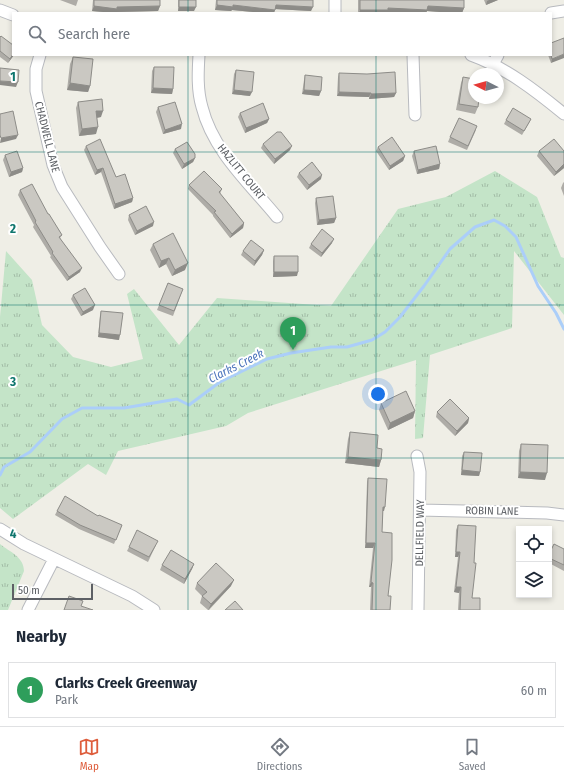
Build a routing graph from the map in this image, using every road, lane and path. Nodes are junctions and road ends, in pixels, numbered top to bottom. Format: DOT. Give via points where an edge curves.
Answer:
graph roads {
  1 [pos="335,0"];
  2 [pos="0,10"];
  3 [pos="564,11"];
  4 [pos="335,12"];
  5 [pos="552,13"];
  6 [pos="12,15"];
  7 [pos="40,56"];
  8 [pos="199,56"];
  9 [pos="413,56"];
  10 [pos="476,56"];
  11 [pos="495,60"];
  12 [pos="564,114"];
  13 [pos="415,115"];
  14 [pos="277,217"];
  15 [pos="119,274"];
  16 [pos="417,456"];
  17 [pos="420,510"];
  18 [pos="564,514"];
  19 [pos="0,529"];
  20 [pos="54,559"];
  21 [pos="28,610"];
  22 [pos="154,610"];
  23 [pos="418,610"];
  1 -- 4 [label="street"];
  2 -- 6 [label="street"];
  3 -- 5 [label="street"];
  7 -- 15 [label="street, CHADWELL LANE" via="36,69 36,91 53,165 62,187"];
  8 -- 14 [label="street, HAZLITT COURT" via="198,87 208,125 230,161"];
  9 -- 13 [label="street"];
  10 -- 11 [label="street"];
  11 -- 12 [label="street" via="510,75"];
  16 -- 17 [label="street, DELLFIELD WAY" via="420,472"];
  17 -- 18 [label="street, ROBIN LANE"];
  17 -- 23 [label="street, DELLFIELD WAY"];
  19 -- 20 [label="street"];
  20 -- 21 [label="street"];
  20 -- 22 [label="street" via="132,596"];
}
